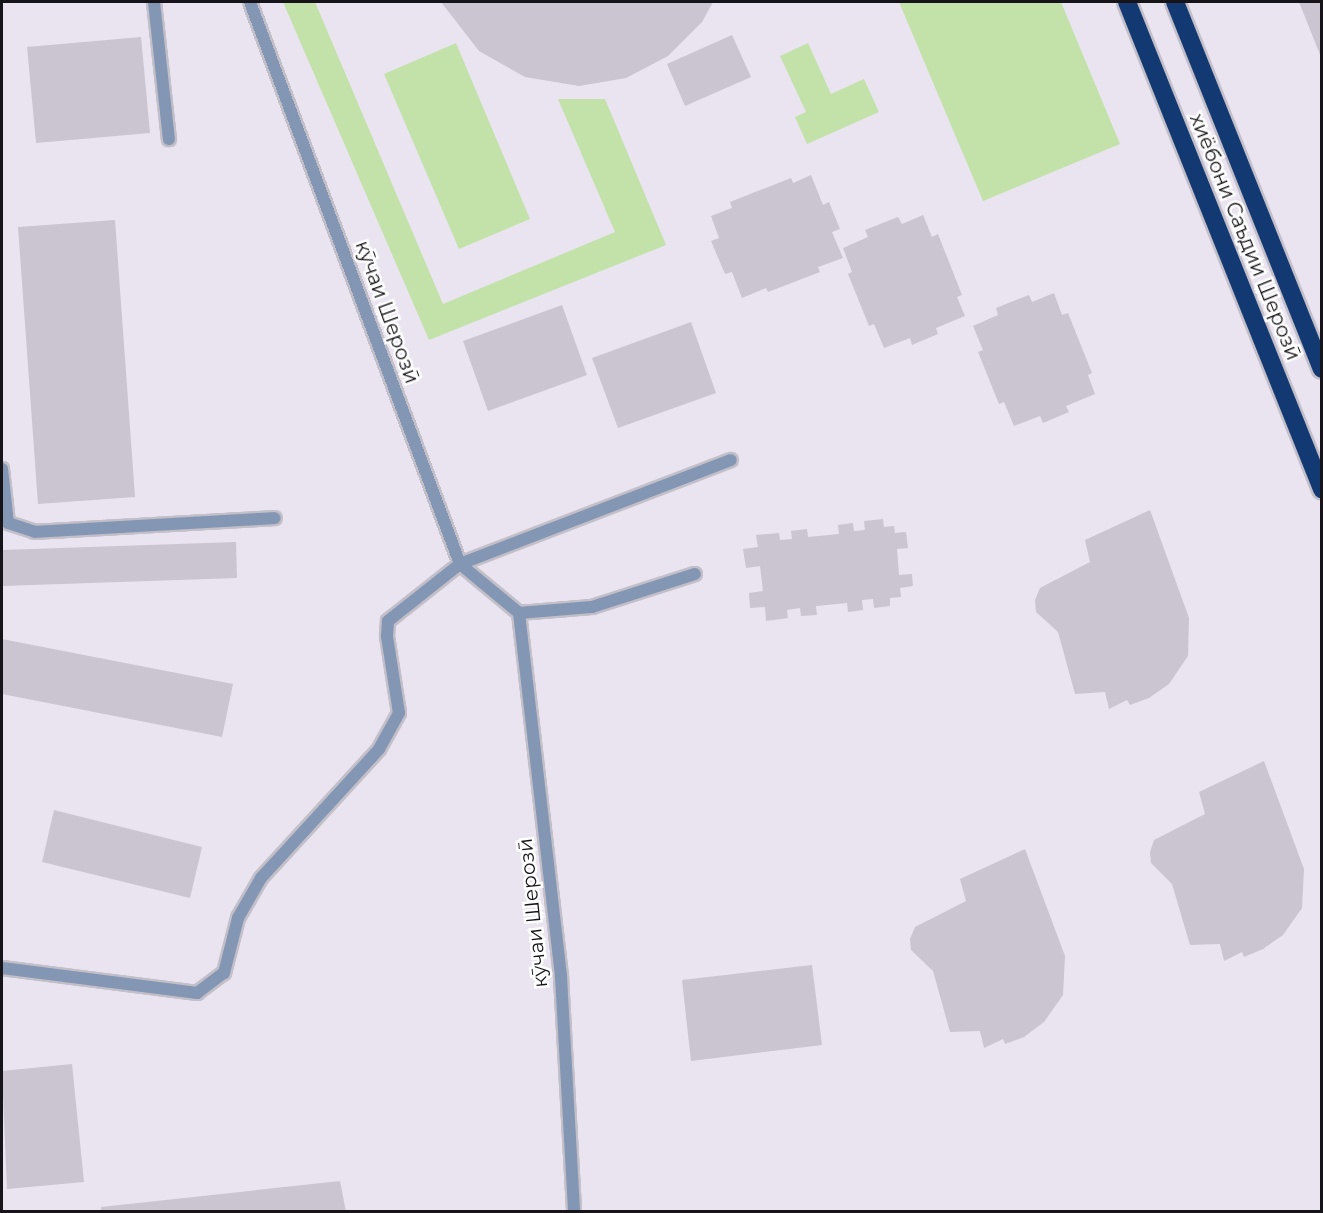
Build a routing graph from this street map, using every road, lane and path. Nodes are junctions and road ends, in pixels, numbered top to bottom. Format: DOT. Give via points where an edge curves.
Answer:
graph roads {
  1 [pos="154,2"];
  2 [pos="250,2"];
  3 [pos="1127,2"];
  4 [pos="1175,2"];
  5 [pos="169,139"];
  6 [pos="1322,369"];
  7 [pos="731,460"];
  8 [pos="2,469"];
  9 [pos="1322,489"];
  10 [pos="275,518"];
  11 [pos="460,564"];
  12 [pos="695,574"];
  13 [pos="519,613"];
  14 [pos="2,969"];
  15 [pos="574,1210"];
  1 -- 5 [label="lane"];
  2 -- 11 [label="lane, кӯчаи Шерозӣ"];
  3 -- 9 [label="highway, хиёбони Саъдии Шерозӣ"];
  4 -- 6 [label="highway, хиёбони Саъдии Шерозӣ"];
  7 -- 11 [label="lane"];
  8 -- 10 [label="lane" via="8,523 34,532"];
  11 -- 13 [label="lane, кӯчаи Шерозӣ"];
  11 -- 14 [label="lane" via="388,621 399,713 379,749 261,878 238,918 224,973 196,993"];
  12 -- 13 [label="lane" via="592,607"];
  13 -- 15 [label="lane, кӯчаи Шерозӣ" via="561,977"];
}
